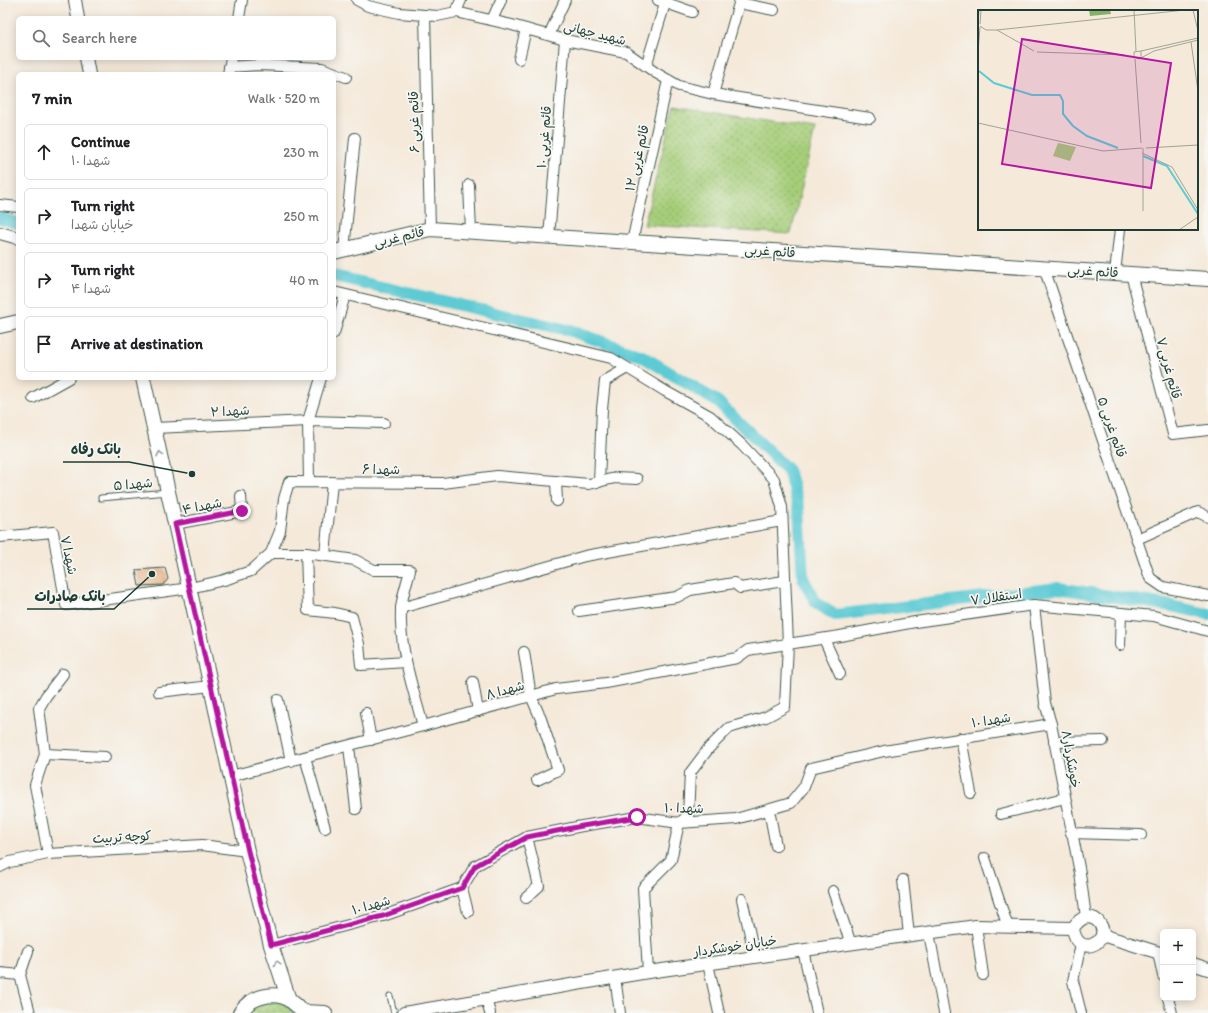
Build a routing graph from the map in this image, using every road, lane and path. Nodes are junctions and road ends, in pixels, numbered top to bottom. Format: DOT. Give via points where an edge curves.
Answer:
graph roads {
  1 [pos="75,0"];
  2 [pos="242,0"];
  3 [pos="357,0"];
  4 [pos="461,0"];
  5 [pos="500,0"];
  6 [pos="564,0"];
  7 [pos="663,1"];
  8 [pos="739,1"];
  9 [pos="371,3"];
  10 [pos="774,10"];
  11 [pos="456,12"];
  12 [pos="692,12"];
  13 [pos="425,15"];
  14 [pos="78,16"];
  15 [pos="239,16"];
  16 [pos="492,20"];
  17 [pos="526,29"];
  18 [pos="549,35"];
  19 [pos="565,40"];
  20 [pos="519,59"];
  21 [pos="86,60"];
  22 [pos="230,66"];
  23 [pos="646,66"];
  24 [pos="89,72"];
  25 [pos="334,72"];
  26 [pos="336,73"];
  27 [pos="346,76"];
  28 [pos="668,80"];
  29 [pos="713,94"];
  30 [pos="870,118"];
  31 [pos="355,138"];
  32 [pos="469,185"];
  33 [pos="0,205"];
  34 [pos="16,207"];
  35 [pos="430,229"];
  36 [pos="1120,230"];
  37 [pos="471,232"];
  38 [pos="0,233"];
  39 [pos="16,237"];
  40 [pos="549,237"];
  41 [pos="632,242"];
  42 [pos="339,251"];
  43 [pos="1044,268"];
  44 [pos="1115,273"];
  45 [pos="1131,274"];
  46 [pos="1208,279"];
  47 [pos="336,293"];
  48 [pos="345,295"];
  49 [pos="16,322"];
  50 [pos="0,326"];
  51 [pos="336,326"];
  52 [pos="627,368"];
  53 [pos="65,380"];
  54 [pos="142,380"];
  55 [pos="320,380"];
  56 [pos="33,398"];
  57 [pos="308,421"];
  58 [pos="384,423"];
  59 [pos="154,428"];
  60 [pos="1208,430"];
  61 [pos="637,479"];
  62 [pos="556,481"];
  63 [pos="309,482"];
  64 [pos="332,482"];
  65 [pos="599,482"];
  66 [pos="168,492"];
  67 [pos="242,496"];
  68 [pos="101,498"];
  69 [pos="557,501"];
  70 [pos="1208,517"];
  71 [pos="782,521"];
  72 [pos="175,524"];
  73 [pos="0,537"];
  74 [pos="1137,539"];
  75 [pos="272,552"];
  76 [pos="306,553"];
  77 [pos="325,555"];
  78 [pos="784,581"];
  79 [pos="190,588"];
  80 [pos="1208,596"];
  81 [pos="1034,605"];
  82 [pos="401,608"];
  83 [pos="579,611"];
  84 [pos="1121,613"];
  85 [pos="1208,631"];
  86 [pos="824,639"];
  87 [pos="788,644"];
  88 [pos="1120,645"];
  89 [pos="524,652"];
  90 [pos="406,662"];
  91 [pos="63,674"];
  92 [pos="840,674"];
  93 [pos="473,682"];
  94 [pos="211,686"];
  95 [pos="159,692"];
  96 [pos="531,696"];
  97 [pos="278,700"];
  98 [pos="478,711"];
  99 [pos="366,713"];
  100 [pos="1051,724"];
  101 [pos="423,726"];
  102 [pos="961,738"];
  103 [pos="371,740"];
  104 [pos="1103,741"];
  105 [pos="1054,742"];
  106 [pos="350,746"];
  107 [pos="45,754"];
  108 [pos="105,757"];
  109 [pos="305,757"];
  110 [pos="291,760"];
  111 [pos="231,776"];
  112 [pos="537,780"];
  113 [pos="971,793"];
  114 [pos="1065,798"];
  115 [pos="356,809"];
  116 [pos="769,810"];
  117 [pos="1000,814"];
  118 [pos="679,823"];
  119 [pos="325,828"];
  120 [pos="1071,833"];
  121 [pos="1140,835"];
  122 [pos="527,837"];
  123 [pos="776,846"];
  124 [pos="248,851"];
  125 [pos="48,854"];
  126 [pos="985,858"];
  127 [pos="0,867"];
  128 [pos="903,880"];
  129 [pos="462,888"];
  130 [pos="833,891"];
  131 [pos="526,898"];
  132 [pos="742,899"];
  133 [pos="468,912"];
  134 [pos="1086,917"];
  135 [pos="976,926"];
  136 [pos="1008,927"];
  137 [pos="1072,928"];
  138 [pos="929,933"];
  139 [pos="909,935"];
  140 [pos="1102,935"];
  141 [pos="851,944"];
  142 [pos="1081,944"];
  143 [pos="271,945"];
  144 [pos="803,950"];
  145 [pos="28,951"];
  146 [pos="1160,953"];
  147 [pos="755,957"];
  148 [pos="708,964"];
  149 [pos="1196,965"];
  150 [pos="1208,969"];
  151 [pos="648,972"];
  152 [pos="0,973"];
  153 [pos="20,974"];
  154 [pos="983,975"];
  155 [pos="615,977"];
  156 [pos="390,996"];
  157 [pos="486,998"];
  158 [pos="290,1000"];
  159 [pos="1169,1001"];
  160 [pos="240,1012"];
  161 [pos="303,1012"];
  162 [pos="30,1013"];
  163 [pos="325,1013"];
  164 [pos="394,1013"];
  165 [pos="404,1013"];
  166 [pos="490,1013"];
  167 [pos="620,1013"];
  168 [pos="719,1013"];
  169 [pos="816,1013"];
  170 [pos="944,1013"];
  171 [pos="1081,1013"];
  172 [pos="1172,1013"];
  1 -- 14 [label="street"];
  2 -- 15 [label="street"];
  3 -- 9 [label="street, شهید جهانی"];
  4 -- 11 [label="street"];
  5 -- 16 [label="street"];
  6 -- 18 [label="street"];
  7 -- 12 [label="street"];
  7 -- 23 [label="street"];
  8 -- 10 [label="street"];
  8 -- 29 [label="street"];
  9 -- 13 [label="street, شهید جهانی" via="399,13"];
  11 -- 13 [label="street, شهید جهانی" via="437,16"];
  11 -- 16 [label="street, شهید جهانی"];
  13 -- 35 [label="street, قائم غربی ۶"];
  16 -- 17 [label="street, شهید جهانی"];
  17 -- 18 [label="street, شهید جهانی"];
  17 -- 20 [label="street"];
  18 -- 19 [label="street, شهید جهانی"];
  19 -- 23 [label="street, شهید جهانی" via="626,52"];
  19 -- 40 [label="street, قائم غربی ۱۰"];
  21 -- 24 [label="street"];
  22 -- 25 [label="street" via="322,68"];
  23 -- 28 [label="street, شهید جهانی"];
  26 -- 27 [label="street"];
  28 -- 29 [label="street, شهید جهانی" via="678,86"];
  28 -- 41 [label="street, قائم غربی ۱۲"];
  29 -- 30 [label="street, شهید جهانی"];
  31 -- 42 [label="street"];
  32 -- 37 [label="street"];
  33 -- 34 [label="street"];
  35 -- 37 [label="main road, قائم غربی"];
  35 -- 42 [label="main road, قائم غربی"];
  36 -- 44 [label="street"];
  37 -- 40 [label="main road, قائم غربی"];
  38 -- 39 [label="street"];
  40 -- 41 [label="main road, قائم غربی"];
  41 -- 43 [label="main road, قائم غربی"];
  43 -- 44 [label="main road, قائم غربی"];
  43 -- 74 [label="street, قائم غربی ۵"];
  44 -- 45 [label="main road, قائم غربی"];
  45 -- 46 [label="main road, قائم غربی"];
  45 -- 60 [label="street, قائم غربی ۷" via="1173,434"];
  47 -- 48 [label="street"];
  48 -- 51 [label="street"];
  48 -- 52 [label="street" via="611,358"];
  49 -- 50 [label="main road"];
  52 -- 65 [label="street" via="605,381"];
  52 -- 71 [label="street" via="710,416 742,445 774,480 782,507"];
  53 -- 56 [label="street"];
  54 -- 59 [label="main road"];
  55 -- 57 [label="street"];
  57 -- 58 [label="street, شهدا ۲"];
  57 -- 59 [label="street, شهدا ۲"];
  57 -- 63 [label="street"];
  66 -- 59 [label="main road, one-way"];
  61 -- 65 [label="street, شهدا ۶" via="615,478"];
  62 -- 64 [label="street, شهدا ۶" via="498,476 443,483"];
  62 -- 65 [label="street, شهدا ۶" via="589,484"];
  62 -- 69 [label="street"];
  63 -- 64 [label="street, شهدا ۶"];
  63 -- 75 [label="street, شهدا ۶" via="289,482 280,531"];
  64 -- 77 [label="street"];
  66 -- 68 [label="lane, شهدا ۵"];
  66 -- 72 [label="main road"];
  67 -- 72 [label="street, شهدا ۴" via="242,511"];
  70 -- 74 [label="street" via="1198,512"];
  71 -- 78 [label="street"];
  71 -- 82 [label="street" via="585,556"];
  72 -- 79 [label="main road"];
  73 -- 79 [label="street, شهدا ۷" via="53,532 66,605"];
  74 -- 80 [label="street, قائم غربی ۵" via="1150,578 1163,587"];
  75 -- 76 [label="street"];
  75 -- 79 [label="street, شهدا ۶" via="251,571"];
  76 -- 77 [label="street"];
  76 -- 90 [label="street" via="308,610 352,617 361,665"];
  77 -- 82 [label="street" via="355,560 374,570 410,570"];
  78 -- 83 [label="street" via="740,588 734,583 690,590 677,597"];
  78 -- 87 [label="street"];
  79 -- 94 [label="main road"];
  81 -- 84 [label="street, استقلال ۷"];
  81 -- 86 [label="street, استقلال ۷" via="915,622"];
  81 -- 100 [label="street, خوشکردار۸" via="1045,703"];
  82 -- 90 [label="street"];
  84 -- 85 [label="street, استقلال ۷" via="1154,616"];
  84 -- 88 [label="street"];
  86 -- 87 [label="street, استقلال ۷"];
  86 -- 92 [label="street"];
  87 -- 96 [label="street, شهدا ۸" via="748,650 737,658 606,683 556,689"];
  87 -- 118 [label="street" via="785,707 766,717 729,728 709,748 690,773 688,816"];
  89 -- 96 [label="street"];
  90 -- 101 [label="street"];
  91 -- 107 [label="street" via="39,708"];
  93 -- 98 [label="street"];
  94 -- 95 [label="street"];
  94 -- 111 [label="main road"];
  96 -- 98 [label="street, شهدا ۸"];
  96 -- 112 [label="street" via="558,770"];
  97 -- 110 [label="street"];
  98 -- 101 [label="street, شهدا ۸"];
  99 -- 103 [label="street"];
  100 -- 102 [label="street, شهدا ۱۰"];
  100 -- 105 [label="street, خوشکردار۸"];
  101 -- 103 [label="street, شهدا ۸"];
  102 -- 113 [label="street"];
  102 -- 116 [label="street, شهدا ۱۰" via="884,751 811,768 804,787 791,803"];
  103 -- 106 [label="street, شهدا ۸"];
  104 -- 105 [label="street"];
  105 -- 114 [label="street, خوشکردار۸"];
  106 -- 109 [label="street, شهدا ۸"];
  106 -- 115 [label="street"];
  107 -- 108 [label="street"];
  107 -- 125 [label="street" via="35,785"];
  109 -- 110 [label="street, شهدا ۸"];
  109 -- 119 [label="street"];
  110 -- 111 [label="street, شهدا ۸"];
  111 -- 124 [label="main road"];
  114 -- 117 [label="street"];
  114 -- 120 [label="street, خوشکردار۸"];
  116 -- 118 [label="street, شهدا ۱۰" via="736,819"];
  116 -- 123 [label="street"];
  118 -- 122 [label="street, شهدا ۱۰" via="637,817"];
  118 -- 151 [label="street" via="670,860 643,888"];
  120 -- 121 [label="street"];
  120 -- 134 [label="street, خوشکردار۸"];
  122 -- 129 [label="street, شهدا ۱۰" via="475,866"];
  122 -- 131 [label="street" via="539,886"];
  124 -- 125 [label="street, کوچه تربیت" via="202,845"];
  124 -- 143 [label="main road"];
  125 -- 127 [label="street, کوچه تربیت" via="10,862"];
  126 -- 136 [label="street"];
  128 -- 139 [label="street"];
  129 -- 133 [label="street"];
  129 -- 143 [label="street, شهدا ۱۰" via="383,916"];
  130 -- 141 [label="street"];
  132 -- 147 [label="street"];
  134 -- 137 [label="street"];
  134 -- 140 [label="street" via="1098,922 1102,928"];
  135 -- 136 [label="street, خیابان خوشکردار"];
  135 -- 138 [label="street, خیابان خوشکردار"];
  135 -- 154 [label="street"];
  136 -- 137 [label="street, خیابان خوشکردار"];
  137 -- 142 [label="street" via="1075,938"];
  138 -- 139 [label="street, خیابان خوشکردار"];
  138 -- 170 [label="street"];
  139 -- 141 [label="street, خیابان خوشکردار"];
  140 -- 142 [label="street" via="1091,946"];
  140 -- 146 [label="street"];
  141 -- 144 [label="street, خیابان خوشکردار"];
  142 -- 171 [label="street" via="1074,981"];
  158 -- 143 [label="main road, one-way"];
  144 -- 147 [label="street, خیابان خوشکردار"];
  144 -- 169 [label="street"];
  145 -- 153 [label="street"];
  147 -- 148 [label="street, خیابان خوشکردار"];
  148 -- 151 [label="street, خیابان خوشکردار"];
  148 -- 168 [label="street"];
  149 -- 150 [label="street"];
  151 -- 155 [label="street, خیابان خوشکردار"];
  152 -- 153 [label="street"];
  153 -- 162 [label="street"];
  155 -- 157 [label="street, خیابان خوشکردار"];
  155 -- 167 [label="street"];
  156 -- 164 [label="lane"];
  157 -- 165 [label="street, خیابان خوشکردار"];
  157 -- 166 [label="street"];
  158 -- 160 [label="main road" via="264,996 252,1001"];
  158 -- 161 [label="main road"];
  159 -- 172 [label="street"];
  161 -- 163 [label="main road"];
}
